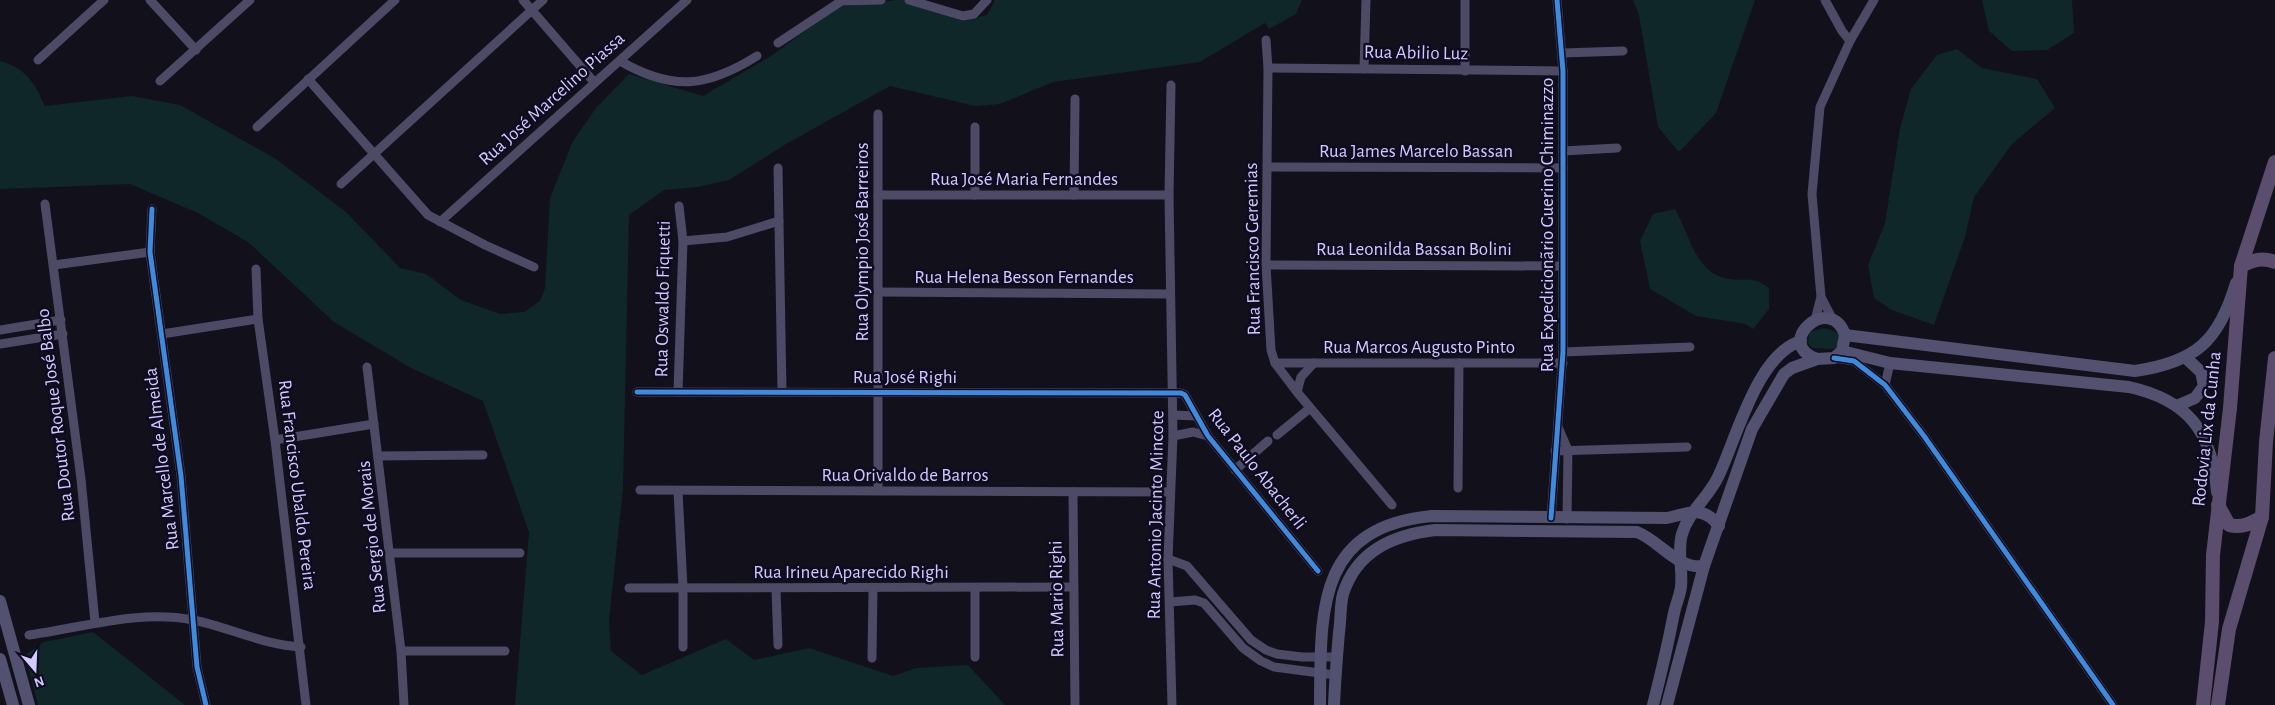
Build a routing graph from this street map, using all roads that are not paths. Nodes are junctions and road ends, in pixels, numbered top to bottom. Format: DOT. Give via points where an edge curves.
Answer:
graph roads {
  1 [pos="150,0"];
  2 [pos="250,0"];
  3 [pos="396,0"];
  4 [pos="523,0"];
  5 [pos="543,0"];
  6 [pos="687,0"];
  7 [pos="881,0"];
  8 [pos="909,0"];
  9 [pos="987,0"];
  10 [pos="1366,0"];
  11 [pos="1465,0"];
  12 [pos="1557,0"];
  13 [pos="1825,0"];
  14 [pos="1874,0"];
  15 [pos="842,1"];
  16 [pos="98,2"];
  17 [pos="532,10"];
  18 [pos="1266,40"];
  19 [pos="1850,40"];
  20 [pos="778,43"];
  21 [pos="196,50"];
  22 [pos="1623,50"];
  23 [pos="1563,53"];
  24 [pos="757,56"];
  25 [pos="38,60"];
  26 [pos="620,61"];
  27 [pos="1268,68"];
  28 [pos="1364,68"];
  29 [pos="1465,71"];
  30 [pos="1563,71"];
  31 [pos="308,79"];
  32 [pos="160,81"];
  33 [pos="594,82"];
  34 [pos="1171,85"];
  35 [pos="1075,100"];
  36 [pos="878,114"];
  37 [pos="257,127"];
  38 [pos="975,127"];
  39 [pos="1617,148"];
  40 [pos="1563,151"];
  41 [pos="375,153"];
  42 [pos="2275,162"];
  43 [pos="1268,167"];
  44 [pos="778,168"];
  45 [pos="1563,168"];
  46 [pos="341,184"];
  47 [pos="878,195"];
  48 [pos="975,195"];
  49 [pos="1074,195"];
  50 [pos="1169,195"];
  51 [pos="45,204"];
  52 [pos="679,206"];
  53 [pos="152,209"];
  54 [pos="778,221"];
  55 [pos="440,222"];
  56 [pos="683,242"];
  57 [pos="150,252"];
  58 [pos="2275,262"];
  59 [pos="1266,264"];
  60 [pos="54,265"];
  61 [pos="1562,266"];
  62 [pos="2241,266"];
  63 [pos="534,267"];
  64 [pos="256,268"];
  65 [pos="879,292"];
  66 [pos="1170,294"];
  67 [pos="1821,297"];
  68 [pos="61,320"];
  69 [pos="258,320"];
  70 [pos="1815,320"];
  71 [pos="1833,320"];
  72 [pos="0,330"];
  73 [pos="63,334"];
  74 [pos="162,334"];
  75 [pos="1845,335"];
  76 [pos="1801,341"];
  77 [pos="0,344"];
  78 [pos="1690,347"];
  79 [pos="1563,352"];
  80 [pos="1838,354"];
  81 [pos="2185,357"];
  82 [pos="2275,358"];
  83 [pos="1817,359"];
  84 [pos="1890,362"];
  85 [pos="1275,363"];
  86 [pos="1314,363"];
  87 [pos="1459,363"];
  88 [pos="1563,363"];
  89 [pos="367,366"];
  90 [pos="1885,385"];
  91 [pos="1172,391"];
  92 [pos="637,392"];
  93 [pos="678,392"];
  94 [pos="782,392"];
  95 [pos="880,392"];
  96 [pos="1298,392"];
  97 [pos="2178,406"];
  98 [pos="1310,408"];
  99 [pos="1173,415"];
  100 [pos="1196,416"];
  101 [pos="374,424"];
  102 [pos="1558,426"];
  103 [pos="1277,434"];
  104 [pos="1173,436"];
  105 [pos="1208,436"];
  106 [pos="275,440"];
  107 [pos="1268,441"];
  108 [pos="2271,443"];
  109 [pos="1688,447"];
  110 [pos="1568,450"];
  111 [pos="1555,451"];
  112 [pos="483,455"];
  113 [pos="379,456"];
  114 [pos="1235,470"];
  115 [pos="1458,488"];
  116 [pos="640,490"];
  117 [pos="878,490"];
  118 [pos="678,491"];
  119 [pos="1073,492"];
  120 [pos="1170,492"];
  121 [pos="2217,504"];
  122 [pos="1392,505"];
  123 [pos="1691,513"];
  124 [pos="2262,517"];
  125 [pos="1551,518"];
  126 [pos="1567,518"];
  127 [pos="1720,526"];
  128 [pos="389,553"];
  129 [pos="520,553"];
  130 [pos="1168,559"];
  131 [pos="1681,562"];
  132 [pos="1704,566"];
  133 [pos="1318,571"];
  134 [pos="683,587"];
  135 [pos="1073,587"];
  136 [pos="629,588"];
  137 [pos="776,588"];
  138 [pos="975,588"];
  139 [pos="873,589"];
  140 [pos="0,601"];
  141 [pos="1170,602"];
  142 [pos="192,620"];
  143 [pos="95,622"];
  144 [pos="29,635"];
  145 [pos="778,645"];
  146 [pos="301,646"];
  147 [pos="682,647"];
  148 [pos="401,651"];
  149 [pos="505,651"];
  150 [pos="975,657"];
  151 [pos="1322,657"];
  152 [pos="1337,657"];
  153 [pos="872,658"];
  154 [pos="0,659"];
  155 [pos="1320,674"];
  156 [pos="1335,675"];
  157 [pos="13,705"];
  158 [pos="29,705"];
  159 [pos="206,705"];
  160 [pos="306,705"];
  161 [pos="404,705"];
  162 [pos="1075,705"];
  163 [pos="1172,705"];
  164 [pos="1320,705"];
  165 [pos="1334,705"];
  166 [pos="1653,705"];
  167 [pos="1668,705"];
  168 [pos="2113,705"];
  169 [pos="2203,705"];
  170 [pos="2218,705"];
  1 -- 21 [label="street"];
  2 -- 21 [label="street"];
  3 -- 31 [label="street"];
  4 -- 17 [label="street"];
  5 -- 17 [label="street"];
  6 -- 26 [label="street, Rua José Marcelino Piassa"];
  7 -- 15 [label="street"];
  8 -- 9 [label="street" via="964,16 974,14"];
  10 -- 28 [label="street"];
  11 -- 29 [label="street"];
  12 -- 23 [label="street, Rua Expedicionãrio Guerino Chiminazzo"];
  13 -- 19 [label="street" via="1842,32"];
  14 -- 19 [label="street"];
  15 -- 20 [label="street"];
  16 -- 25 [label="street"];
  17 -- 33 [label="street"];
  17 -- 41 [label="street"];
  18 -- 27 [label="street, Rua Francisco Geremias"];
  19 -- 67 [label="street" via="1820,106 1817,129 1812,194"];
  21 -- 32 [label="street"];
  22 -- 23 [label="street"];
  23 -- 30 [label="street, Rua Expedicionãrio Guerino Chiminazzo"];
  24 -- 26 [label="street" via="717,77 680,83 645,75"];
  26 -- 33 [label="street, Rua José Marcelino Piassa"];
  27 -- 28 [label="street, Rua Abilio Luz"];
  27 -- 43 [label="street, Rua Francisco Geremias"];
  28 -- 29 [label="street, Rua Abilio Luz"];
  29 -- 30 [label="street, Rua Abilio Luz"];
  30 -- 40 [label="street, Rua Expedicionãrio Guerino Chiminazzo"];
  31 -- 37 [label="street"];
  31 -- 41 [label="street"];
  33 -- 55 [label="street, Rua José Marcelino Piassa"];
  34 -- 50 [label="street, Rua Antonio Jacinto Mincote"];
  35 -- 49 [label="street"];
  36 -- 47 [label="street, Rua Olympio José Barreiros"];
  38 -- 48 [label="street"];
  39 -- 40 [label="street"];
  40 -- 45 [label="street, Rua Expedicionãrio Guerino Chiminazzo"];
  41 -- 46 [label="street"];
  41 -- 55 [label="street" via="428,215"];
  42 -- 62 [label="main road, Rodovia Lix da Cunha"];
  43 -- 45 [label="street, Rua James Marcelo Bassan"];
  43 -- 59 [label="street, Rua Francisco Geremias"];
  44 -- 54 [label="street"];
  45 -- 61 [label="street, Rua Expedicionãrio Guerino Chiminazzo"];
  47 -- 48 [label="street, Rua José Maria Fernandes"];
  47 -- 65 [label="street, Rua Olympio José Barreiros"];
  48 -- 49 [label="street, Rua José Maria Fernandes"];
  49 -- 50 [label="street, Rua José Maria Fernandes"];
  50 -- 66 [label="street, Rua Antonio Jacinto Mincote"];
  51 -- 60 [label="street, Rua Doutor Roque José Balbo"];
  52 -- 56 [label="street, Rua Oswaldo Fiquetti"];
  53 -- 57 [label="street, Rua Marcello de Almeida"];
  54 -- 56 [label="street" via="727,237"];
  54 -- 94 [label="street"];
  55 -- 63 [label="street"];
  56 -- 93 [label="street, Rua Oswaldo Fiquetti"];
  57 -- 60 [label="street"];
  57 -- 74 [label="street, Rua Marcello de Almeida"];
  58 -- 62 [label="main road" via="2254,260"];
  59 -- 61 [label="street, Rua Leonilda Bassan Bolini"];
  59 -- 85 [label="street, Rua Francisco Geremias" via="1268,334"];
  60 -- 68 [label="street, Rua Doutor Roque José Balbo"];
  61 -- 79 [label="street, Rua Expedicionãrio Guerino Chiminazzo"];
  62 -- 81 [label="main road" via="2222,323 2209,339"];
  62 -- 121 [label="main road, Rodovia Lix da Cunha" via="2230,408"];
  64 -- 69 [label="street, Rua Francisco Ubaldo Pereira"];
  65 -- 66 [label="street, Rua Helena Besson Fernandes"];
  65 -- 95 [label="street, Rua Olympio José Barreiros"];
  66 -- 91 [label="street, Rua Antonio Jacinto Mincote"];
  67 -- 70 [label="street"];
  67 -- 71 [label="street"];
  68 -- 72 [label="street"];
  68 -- 73 [label="street, Rua Doutor Roque José Balbo"];
  69 -- 74 [label="street"];
  69 -- 106 [label="street, Rua Francisco Ubaldo Pereira"];
  70 -- 71 [label="main road"];
  70 -- 76 [label="main road" via="1804,328"];
  71 -- 75 [label="main road"];
  73 -- 77 [label="street"];
  73 -- 143 [label="street, Rua Doutor Roque José Balbo"];
  74 -- 142 [label="street, Rua Marcello de Almeida" via="183,496"];
  75 -- 80 [label="main road"];
  75 -- 81 [label="main road" via="2116,370 2156,368"];
  76 -- 83 [label="main road" via="1806,353"];
  76 -- 123 [label="main road" via="1784,350 1764,376 1747,406 1710,493"];
  78 -- 79 [label="street"];
  79 -- 88 [label="street, Rua Expedicionãrio Guerino Chiminazzo"];
  80 -- 83 [label="main road"];
  80 -- 84 [label="main road"];
  80 -- 90 [label="street" via="1854,361"];
  81 -- 97 [label="main road" via="2201,372 2204,386 2195,398"];
  82 -- 108 [label="main road"];
  83 -- 127 [label="main road" via="1784,374 1762,409 1744,447"];
  84 -- 90 [label="street"];
  84 -- 97 [label="main road" via="2129,386 2154,392"];
  85 -- 86 [label="street, Rua Marcos Augusto Pinto"];
  85 -- 96 [label="street, Rua Francisco Geremias"];
  86 -- 87 [label="street, Rua Marcos Augusto Pinto"];
  86 -- 96 [label="street" via="1301,377"];
  87 -- 88 [label="street, Rua Marcos Augusto Pinto"];
  87 -- 115 [label="street"];
  88 -- 102 [label="street, Rua Expedicionãrio Guerino Chiminazzo"];
  89 -- 101 [label="street, Rua Sergio de Morais"];
  90 -- 168 [label="street"];
  91 -- 95 [label="street, Rua José Righi"];
  91 -- 99 [label="street, Rua Antonio Jacinto Mincote"];
  91 -- 100 [label="street, Rua Paulo Abacherli" via="1186,395"];
  92 -- 93 [label="street, Rua José Righi"];
  93 -- 94 [label="street, Rua José Righi"];
  94 -- 95 [label="street, Rua José Righi"];
  95 -- 117 [label="street, Rua Olympio José Barreiros"];
  96 -- 98 [label="street, Rua Francisco Geremias"];
  97 -- 121 [label="main road" via="2197,427 2213,459"];
  98 -- 103 [label="street"];
  98 -- 122 [label="street, Rua Francisco Geremias"];
  99 -- 100 [label="street"];
  99 -- 104 [label="street, Rua Antonio Jacinto Mincote"];
  100 -- 105 [label="street, Rua Paulo Abacherli"];
  101 -- 106 [label="street"];
  101 -- 113 [label="street, Rua Sergio de Morais"];
  102 -- 110 [label="street, Rua Expedicionãrio Guerino Chiminazzo"];
  102 -- 111 [label="street, Rua Expedicionãrio Guerino Chiminazzo"];
  104 -- 105 [label="street, Rua Paulo Abacherli" via="1192,432"];
  104 -- 120 [label="street, Rua Antonio Jacinto Mincote"];
  105 -- 114 [label="street, Rua Paulo Abacherli"];
  106 -- 146 [label="street, Rua Francisco Ubaldo Pereira"];
  107 -- 114 [label="street"];
  108 -- 124 [label="main road"];
  109 -- 110 [label="street"];
  110 -- 111 [label="street"];
  110 -- 126 [label="street"];
  111 -- 125 [label="street, Rua Expedicionãrio Guerino Chiminazzo"];
  112 -- 113 [label="street"];
  113 -- 128 [label="street, Rua Sergio de Morais"];
  114 -- 133 [label="street, Rua Paulo Abacherli"];
  116 -- 118 [label="street, Rua Orivaldo de Barros"];
  117 -- 118 [label="street, Rua Orivaldo de Barros"];
  117 -- 119 [label="street, Rua Orivaldo de Barros"];
  118 -- 134 [label="street"];
  119 -- 120 [label="street, Rua Orivaldo de Barros"];
  119 -- 135 [label="street, Rua Mario Righi"];
  120 -- 130 [label="street, Rua Antonio Jacinto Mincote"];
  121 -- 124 [label="main road" via="2229,525 2251,524"];
  121 -- 169 [label="main road, Rodovia Lix da Cunha" via="2212,622"];
  123 -- 126 [label="main road" via="1667,518"];
  123 -- 127 [label="main road" via="1709,514"];
  123 -- 131 [label="main road" via="1680,541"];
  124 -- 170 [label="main road" via="2229,629"];
  125 -- 126 [label="main road"];
  125 -- 151 [label="main road" via="1432,516 1409,518 1374,532 1348,554 1330,582 1324,613"];
  127 -- 132 [label="main road"];
  128 -- 129 [label="street"];
  128 -- 148 [label="street, Rua Sergio de Morais"];
  130 -- 141 [label="street, Rua Antonio Jacinto Mincote"];
  130 -- 151 [label="street" via="1187,566 1252,640 1266,650 1277,654"];
  131 -- 132 [label="main road" via="1692,567"];
  131 -- 152 [label="main road" via="1650,537 1637,532 1435,530 1412,533 1376,548 1352,572 1343,595"];
  131 -- 166 [label="main road" via="1681,587"];
  132 -- 167 [label="main road"];
  134 -- 136 [label="street, Rua Irineu Aparecido Righi"];
  134 -- 137 [label="street, Rua Irineu Aparecido Righi"];
  134 -- 147 [label="street"];
  135 -- 138 [label="street, Rua Irineu Aparecido Righi"];
  135 -- 162 [label="street, Rua Mario Righi"];
  137 -- 139 [label="street, Rua Irineu Aparecido Righi"];
  137 -- 145 [label="street"];
  138 -- 139 [label="street, Rua Irineu Aparecido Righi"];
  138 -- 150 [label="street"];
  139 -- 153 [label="street"];
  140 -- 158 [label="main road"];
  141 -- 155 [label="street" via="1195,600 1204,603 1243,648 1261,661 1274,667"];
  141 -- 163 [label="street, Rua Antonio Jacinto Mincote"];
  142 -- 143 [label="street" via="155,617"];
  142 -- 146 [label="street" via="286,646"];
  142 -- 159 [label="street, Rua Marcello de Almeida"];
  143 -- 144 [label="street" via="82,628"];
  146 -- 160 [label="street, Rua Francisco Ubaldo Pereira"];
  148 -- 149 [label="street"];
  148 -- 161 [label="street, Rua Sergio de Morais"];
  151 -- 152 [label="street"];
  151 -- 155 [label="main road"];
  152 -- 156 [label="main road"];
  154 -- 157 [label="main road"];
  155 -- 156 [label="street"];
  155 -- 164 [label="main road"];
  156 -- 165 [label="main road"];
}
